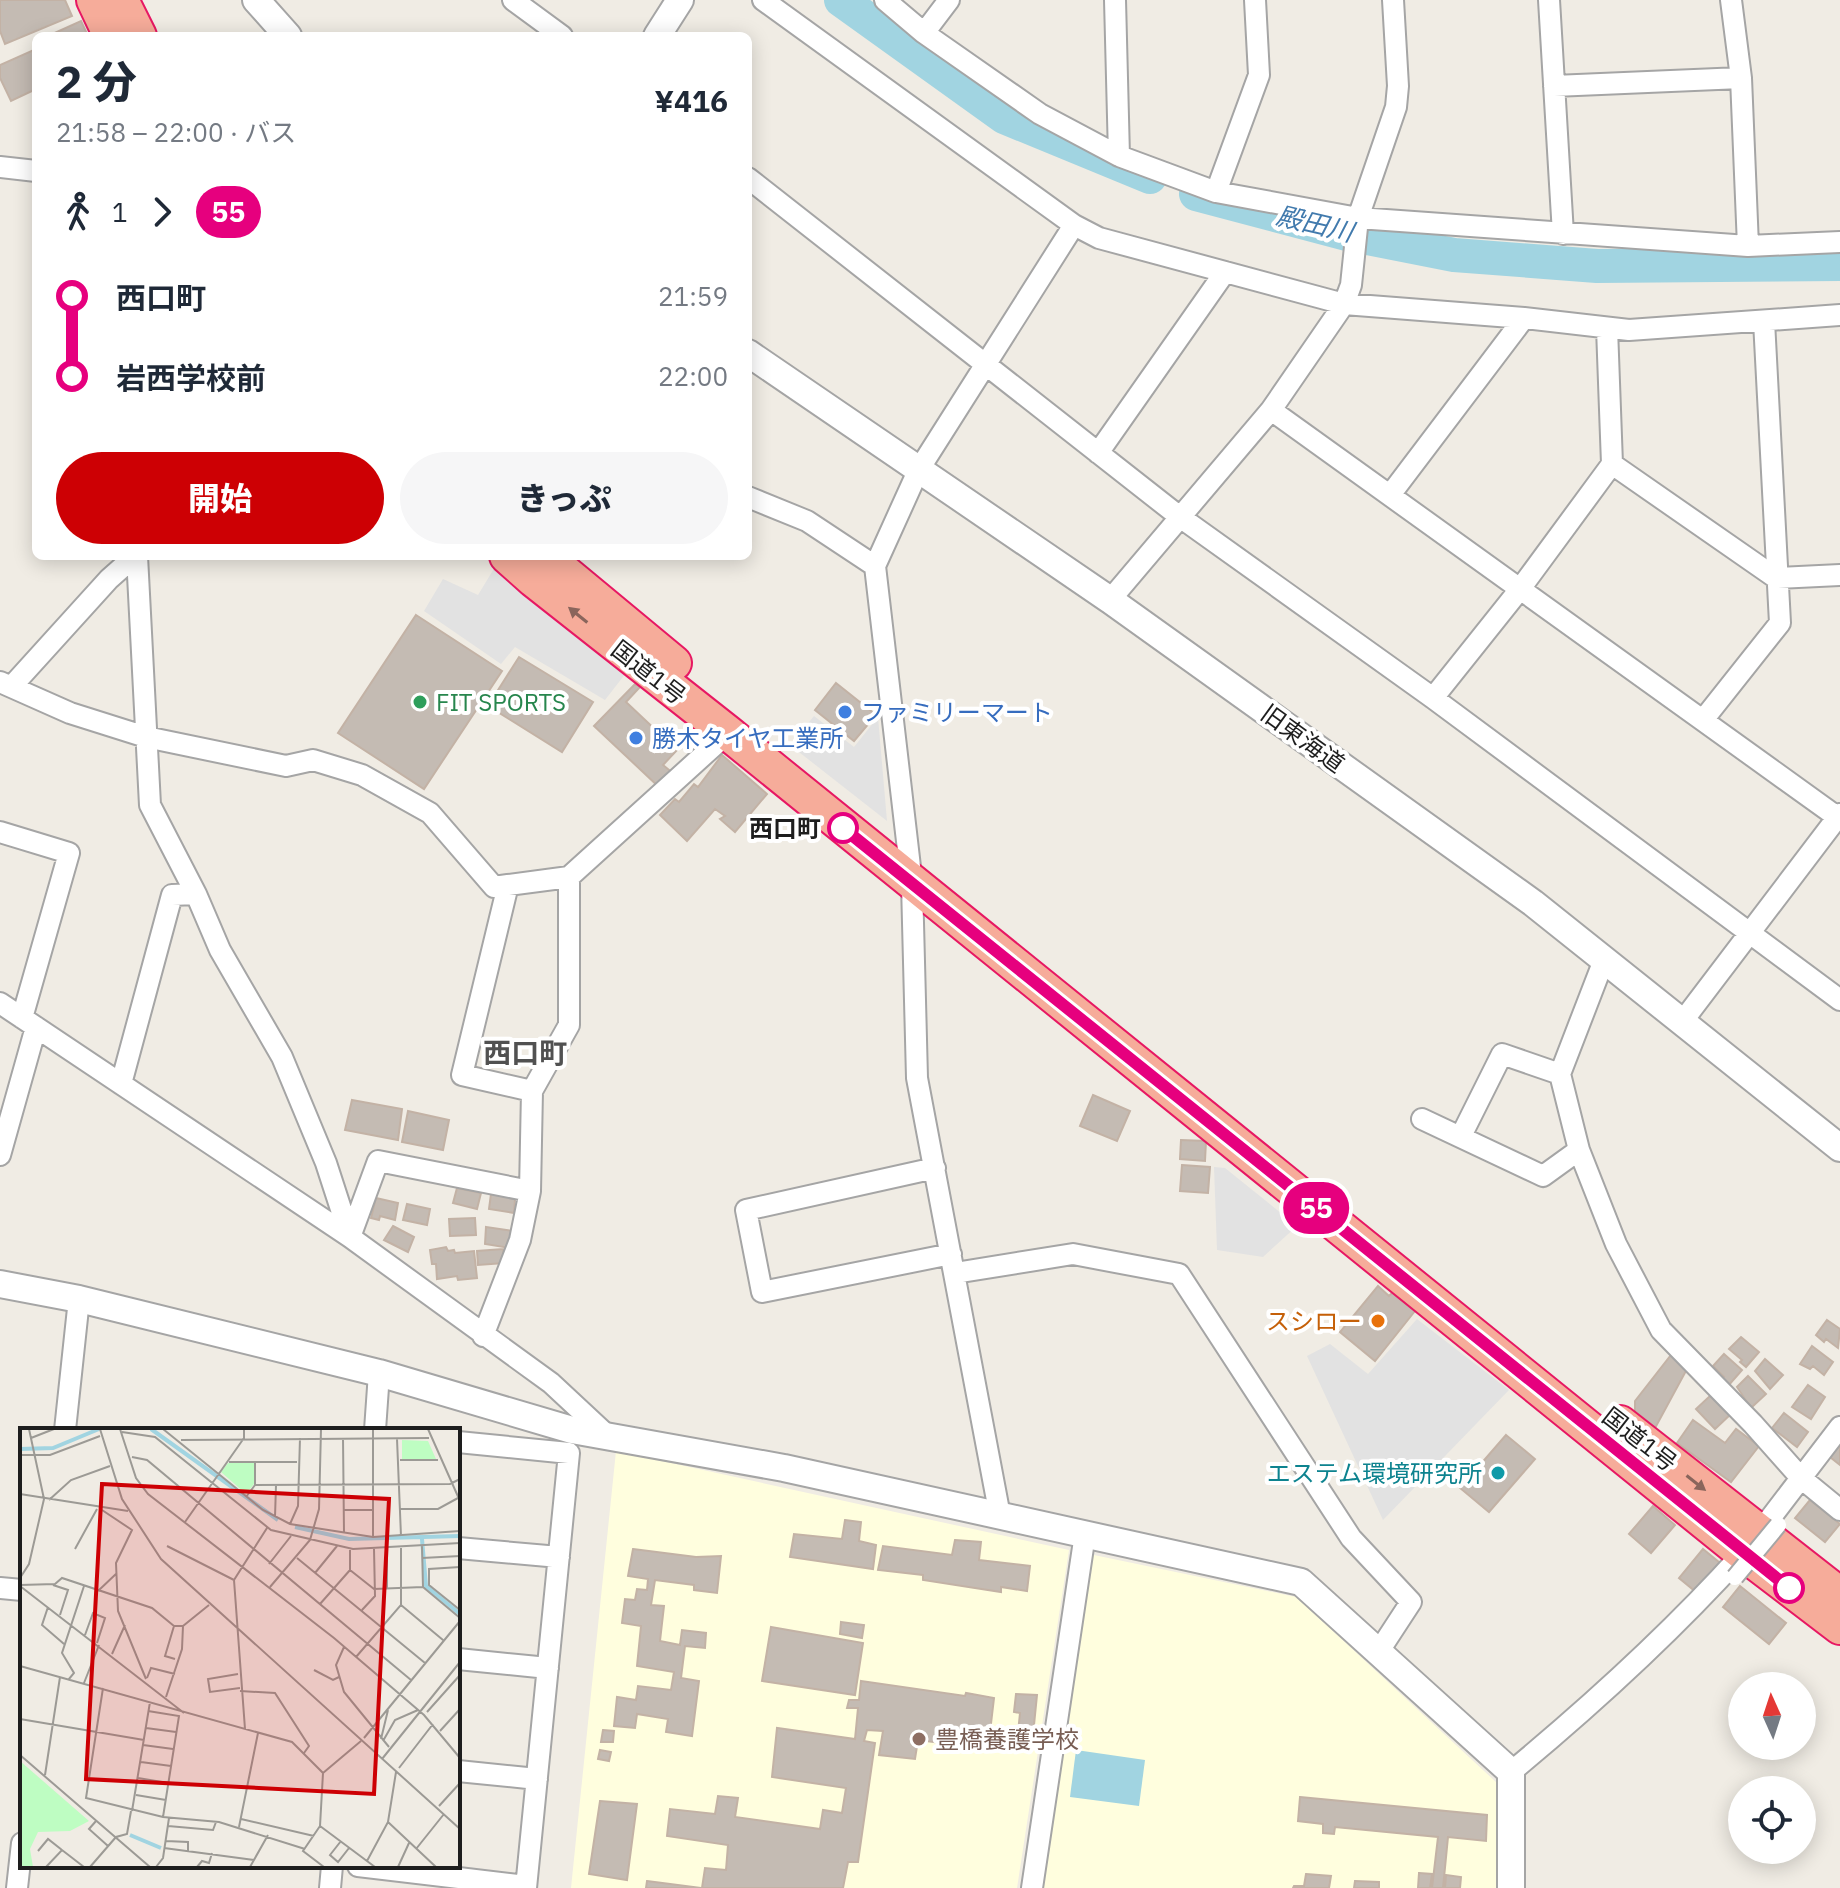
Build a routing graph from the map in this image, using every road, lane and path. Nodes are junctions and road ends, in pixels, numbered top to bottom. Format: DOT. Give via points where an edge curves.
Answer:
graph roads {
  1 [pos="94,0"];
  2 [pos="121,0"];
  3 [pos="256,0"];
  4 [pos="513,0"];
  5 [pos="680,0"];
  6 [pos="763,0"];
  7 [pos="885,0"];
  8 [pos="949,0"];
  9 [pos="1115,0"];
  10 [pos="1255,0"];
  11 [pos="1393,0"];
  12 [pos="1549,0"];
  13 [pos="1731,0"];
  14 [pos="109,32"];
  15 [pos="137,32"];
  16 [pos="284,32"];
  17 [pos="557,32"];
  18 [pos="660,32"];
  19 [pos="924,33"];
  20 [pos="1741,78"];
  21 [pos="1554,86"];
  22 [pos="1119,156"];
  23 [pos="7,168"];
  24 [pos="32,171"];
  25 [pos="32,181"];
  26 [pos="752,181"];
  27 [pos="1216,192"];
  28 [pos="1358,224"];
  29 [pos="1074,225"];
  30 [pos="1563,234"];
  31 [pos="1840,242"];
  32 [pos="1748,246"];
  33 [pos="1225,272"];
  34 [pos="1347,294"];
  35 [pos="1840,315"];
  36 [pos="1524,318"];
  37 [pos="1764,321"];
  38 [pos="1607,328"];
  39 [pos="752,356"];
  40 [pos="986,364"];
  41 [pos="1271,410"];
  42 [pos="1098,453"];
  43 [pos="1612,464"];
  44 [pos="918,471"];
  45 [pos="1390,495"];
  46 [pos="752,499"];
  47 [pos="1180,517"];
  48 [pos="131,560"];
  49 [pos="136,560"];
  50 [pos="512,560"];
  51 [pos="550,560"];
  52 [pos="875,566"];
  53 [pos="1840,575"];
  54 [pos="1776,578"];
  55 [pos="1520,589"];
  56 [pos="1110,600"];
  57 [pos="6,684"];
  58 [pos="1433,698"];
  59 [pos="1703,720"];
  60 [pos="728,733"];
  61 [pos="146,737"];
  62 [pos="1839,817"];
  63 [pos="0,832"];
  64 [pos="910,871"];
  65 [pos="569,877"];
  66 [pos="508,885"];
  67 [pos="196,894"];
  68 [pos="1750,933"];
  69 [pos="1604,960"];
  70 [pos="1840,1000"];
  71 [pos="0,1003"];
  72 [pos="29,1022"];
  73 [pos="1682,1022"];
  74 [pos="1560,1074"];
  75 [pos="121,1084"];
  76 [pos="532,1091"];
  77 [pos="1422,1119"];
  78 [pos="1461,1136"];
  79 [pos="1840,1148"];
  80 [pos="1579,1150"];
  81 [pos="0,1155"];
  82 [pos="935,1168"];
  83 [pos="530,1191"];
  84 [pos="350,1237"];
  85 [pos="953,1264"];
  86 [pos="0,1284"];
  87 [pos="79,1299"];
  88 [pos="483,1336"];
  89 [pos="379,1373"];
  90 [pos="1840,1427"];
  91 [pos="65,1428"];
  92 [pos="375,1428"];
  93 [pos="609,1437"];
  94 [pos="460,1442"];
  95 [pos="1801,1478"];
  96 [pos="1840,1510"];
  97 [pos="1000,1516"];
  98 [pos="1085,1534"];
  99 [pos="1754,1547"];
  100 [pos="460,1548"];
  101 [pos="559,1557"];
  102 [pos="0,1588"];
  103 [pos="20,1590"];
  104 [pos="1840,1595"];
  105 [pos="1840,1627"];
  106 [pos="1379,1651"];
  107 [pos="460,1659"];
  108 [pos="548,1668"];
  109 [pos="460,1771"];
  110 [pos="1511,1772"];
  111 [pos="537,1779"];
  112 [pos="20,1861"];
  113 [pos="332,1868"];
  114 [pos="374,1868"];
  115 [pos="526,1887"];
  116 [pos="17,1888"];
  117 [pos="330,1888"];
  118 [pos="1032,1888"];
  119 [pos="1511,1888"];
  1 -- 14 [label="highway"];
  2 -- 15 [label="highway"];
  3 -- 16 [label="street"];
  4 -- 17 [label="street"];
  5 -- 18 [label="street"];
  6 -- 29 [label="street"];
  7 -- 19 [label="street"];
  8 -- 19 [label="street"];
  9 -- 22 [label="street"];
  10 -- 27 [label="street" via="1259,75"];
  11 -- 28 [label="street" via="1396,107"];
  12 -- 21 [label="street"];
  13 -- 20 [label="street"];
  19 -- 22 [label="street" via="1040,114"];
  20 -- 21 [label="street"];
  20 -- 32 [label="street"];
  21 -- 30 [label="street"];
  22 -- 27 [label="street"];
  23 -- 24 [label="street"];
  23 -- 25 [label="street"];
  26 -- 40 [label="street"];
  27 -- 28 [label="street"];
  28 -- 30 [label="street"];
  28 -- 34 [label="street"];
  29 -- 33 [label="street" via="1099,238"];
  29 -- 40 [label="street"];
  30 -- 32 [label="street"];
  31 -- 32 [label="street"];
  33 -- 34 [label="street"];
  33 -- 42 [label="street"];
  34 -- 36 [label="street"];
  34 -- 41 [label="street"];
  35 -- 37 [label="street"];
  36 -- 38 [label="street"];
  36 -- 45 [label="street"];
  37 -- 38 [label="street"];
  37 -- 54 [label="street"];
  38 -- 43 [label="street"];
  39 -- 44 [label="street, 旧東海道"];
  40 -- 42 [label="street"];
  40 -- 44 [label="street"];
  41 -- 45 [label="street"];
  41 -- 47 [label="street"];
  42 -- 47 [label="street"];
  43 -- 54 [label="street"];
  43 -- 55 [label="street"];
  44 -- 52 [label="street"];
  44 -- 56 [label="street, 旧東海道"];
  45 -- 55 [label="street"];
  46 -- 52 [label="street" via="807,521"];
  47 -- 56 [label="street"];
  47 -- 58 [label="street"];
  48 -- 57 [label="street"];
  49 -- 61 [label="street"];
  60 -- 50 [label="highway, 国道1号, one-way"];
  51 -- 64 [label="highway, 国道1号"];
  52 -- 64 [label="street"];
  53 -- 54 [label="street"];
  54 -- 59 [label="street" via="1780,623"];
  55 -- 58 [label="street"];
  55 -- 59 [label="street"];
  56 -- 69 [label="street, 旧東海道" via="1533,903"];
  57 -- 61 [label="street" via="70,713"];
  58 -- 68 [label="street"];
  59 -- 62 [label="street"];
  60 -- 64 [label="highway, 国道1号"];
  60 -- 65 [label="street"];
  61 -- 66 [label="street" via="286,766 313,760 362,775 430,813 494,887"];
  61 -- 67 [label="street" via="150,805"];
  62 -- 68 [label="street"];
  63 -- 72 [label="street" via="69,853"];
  64 -- 82 [label="street" via="917,1078"];
  64 -- 99 [label="highway, 国道1号"];
  65 -- 66 [label="street"];
  65 -- 76 [label="street" via="569,1025"];
  66 -- 76 [label="street" via="462,1075"];
  67 -- 75 [label="street" via="172,895"];
  67 -- 84 [label="street" via="220,950 282,1057"];
  68 -- 70 [label="street"];
  68 -- 73 [label="street"];
  69 -- 73 [label="street, 旧東海道"];
  69 -- 74 [label="street"];
  71 -- 72 [label="street"];
  72 -- 75 [label="street"];
  72 -- 81 [label="street"];
  73 -- 79 [label="street, 旧東海道"];
  74 -- 78 [label="street" via="1502,1054"];
  74 -- 80 [label="street"];
  75 -- 84 [label="street"];
  76 -- 83 [label="street"];
  77 -- 78 [label="street"];
  78 -- 80 [label="street" via="1543,1176"];
  80 -- 95 [label="street" via="1616,1244 1661,1330"];
  82 -- 85 [label="street"];
  82 -- 85 [label="street" via="746,1210 762,1292"];
  83 -- 84 [label="street" via="378,1161"];
  83 -- 88 [label="street" via="520,1240"];
  84 -- 88 [label="street"];
  85 -- 97 [label="street"];
  85 -- 106 [label="street" via="1073,1254 1179,1274 1351,1538 1411,1602"];
  86 -- 87 [label="street"];
  87 -- 89 [label="street"];
  87 -- 91 [label="street"];
  88 -- 93 [label="street" via="551,1383"];
  89 -- 92 [label="street"];
  89 -- 93 [label="street"];
  90 -- 95 [label="street"];
  93 -- 97 [label="street" via="784,1468"];
  94 -- 101 [label="street" via="569,1453"];
  95 -- 96 [label="street"];
  95 -- 99 [label="street"];
  97 -- 98 [label="street"];
  98 -- 106 [label="street" via="1301,1582"];
  98 -- 118 [label="street"];
  99 -- 104 [label="highway, 国道1号"];
  99 -- 105 [label="highway, 国道1号"];
  99 -- 110 [label="street" via="1567,1726"];
  100 -- 101 [label="street"];
  101 -- 108 [label="street"];
  102 -- 103 [label="street"];
  106 -- 110 [label="street"];
  107 -- 108 [label="street"];
  108 -- 111 [label="street"];
  109 -- 111 [label="street"];
  110 -- 119 [label="street"];
  111 -- 115 [label="street"];
  112 -- 116 [label="street"];
  113 -- 117 [label="street"];
  114 -- 115 [label="street"];
}
